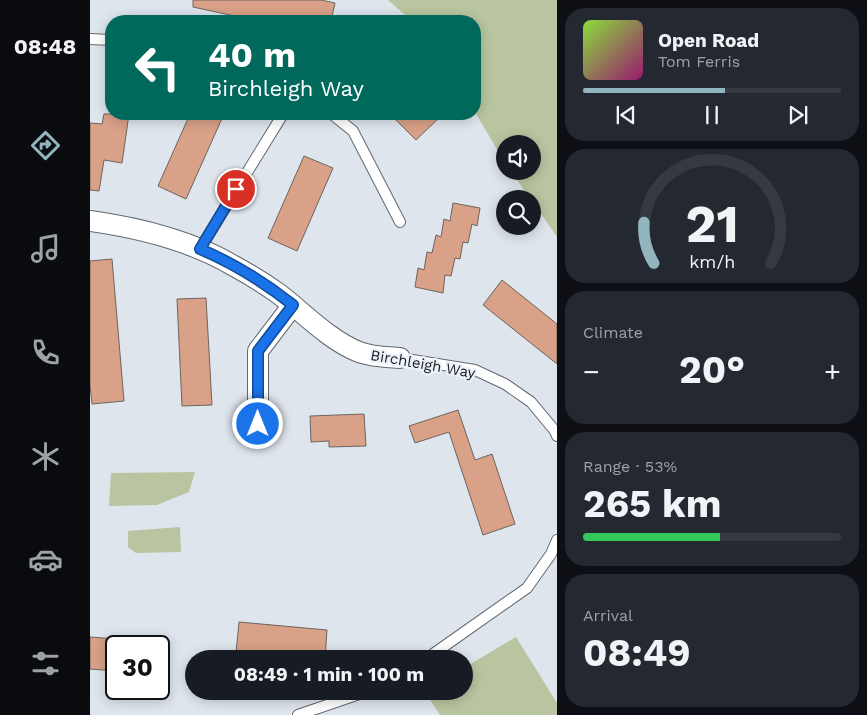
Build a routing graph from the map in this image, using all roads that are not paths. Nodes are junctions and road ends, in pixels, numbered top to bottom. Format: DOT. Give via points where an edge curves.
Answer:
graph roads {
  1 [pos="90,39"];
  2 [pos="105,40"];
  3 [pos="279,120"];
  4 [pos="340,120"];
  5 [pos="90,221"];
  6 [pos="400,222"];
  7 [pos="200,249"];
  8 [pos="293,305"];
  9 [pos="400,358"];
  10 [pos="258,424"];
  11 [pos="557,436"];
  12 [pos="557,540"];
  13 [pos="439,650"];
  14 [pos="342,700"];
  15 [pos="298,715"];
  1 -- 2 [label="lane"];
  3 -- 7 [label="lane"];
  4 -- 6 [label="lane" via="353,130"];
  5 -- 7 [label="street, Birchleigh Way" via="129,226"];
  7 -- 8 [label="street, Birchleigh Way" via="233,265"];
  8 -- 9 [label="street, Birchleigh Way" via="336,340 357,351"];
  8 -- 10 [label="street" via="258,351"];
  9 -- 11 [label="lane, Birchleigh Way" via="475,370 505,384 531,402"];
  12 -- 13 [label="lane" via="552,554 526,588"];
  14 -- 15 [label="lane"];
}
